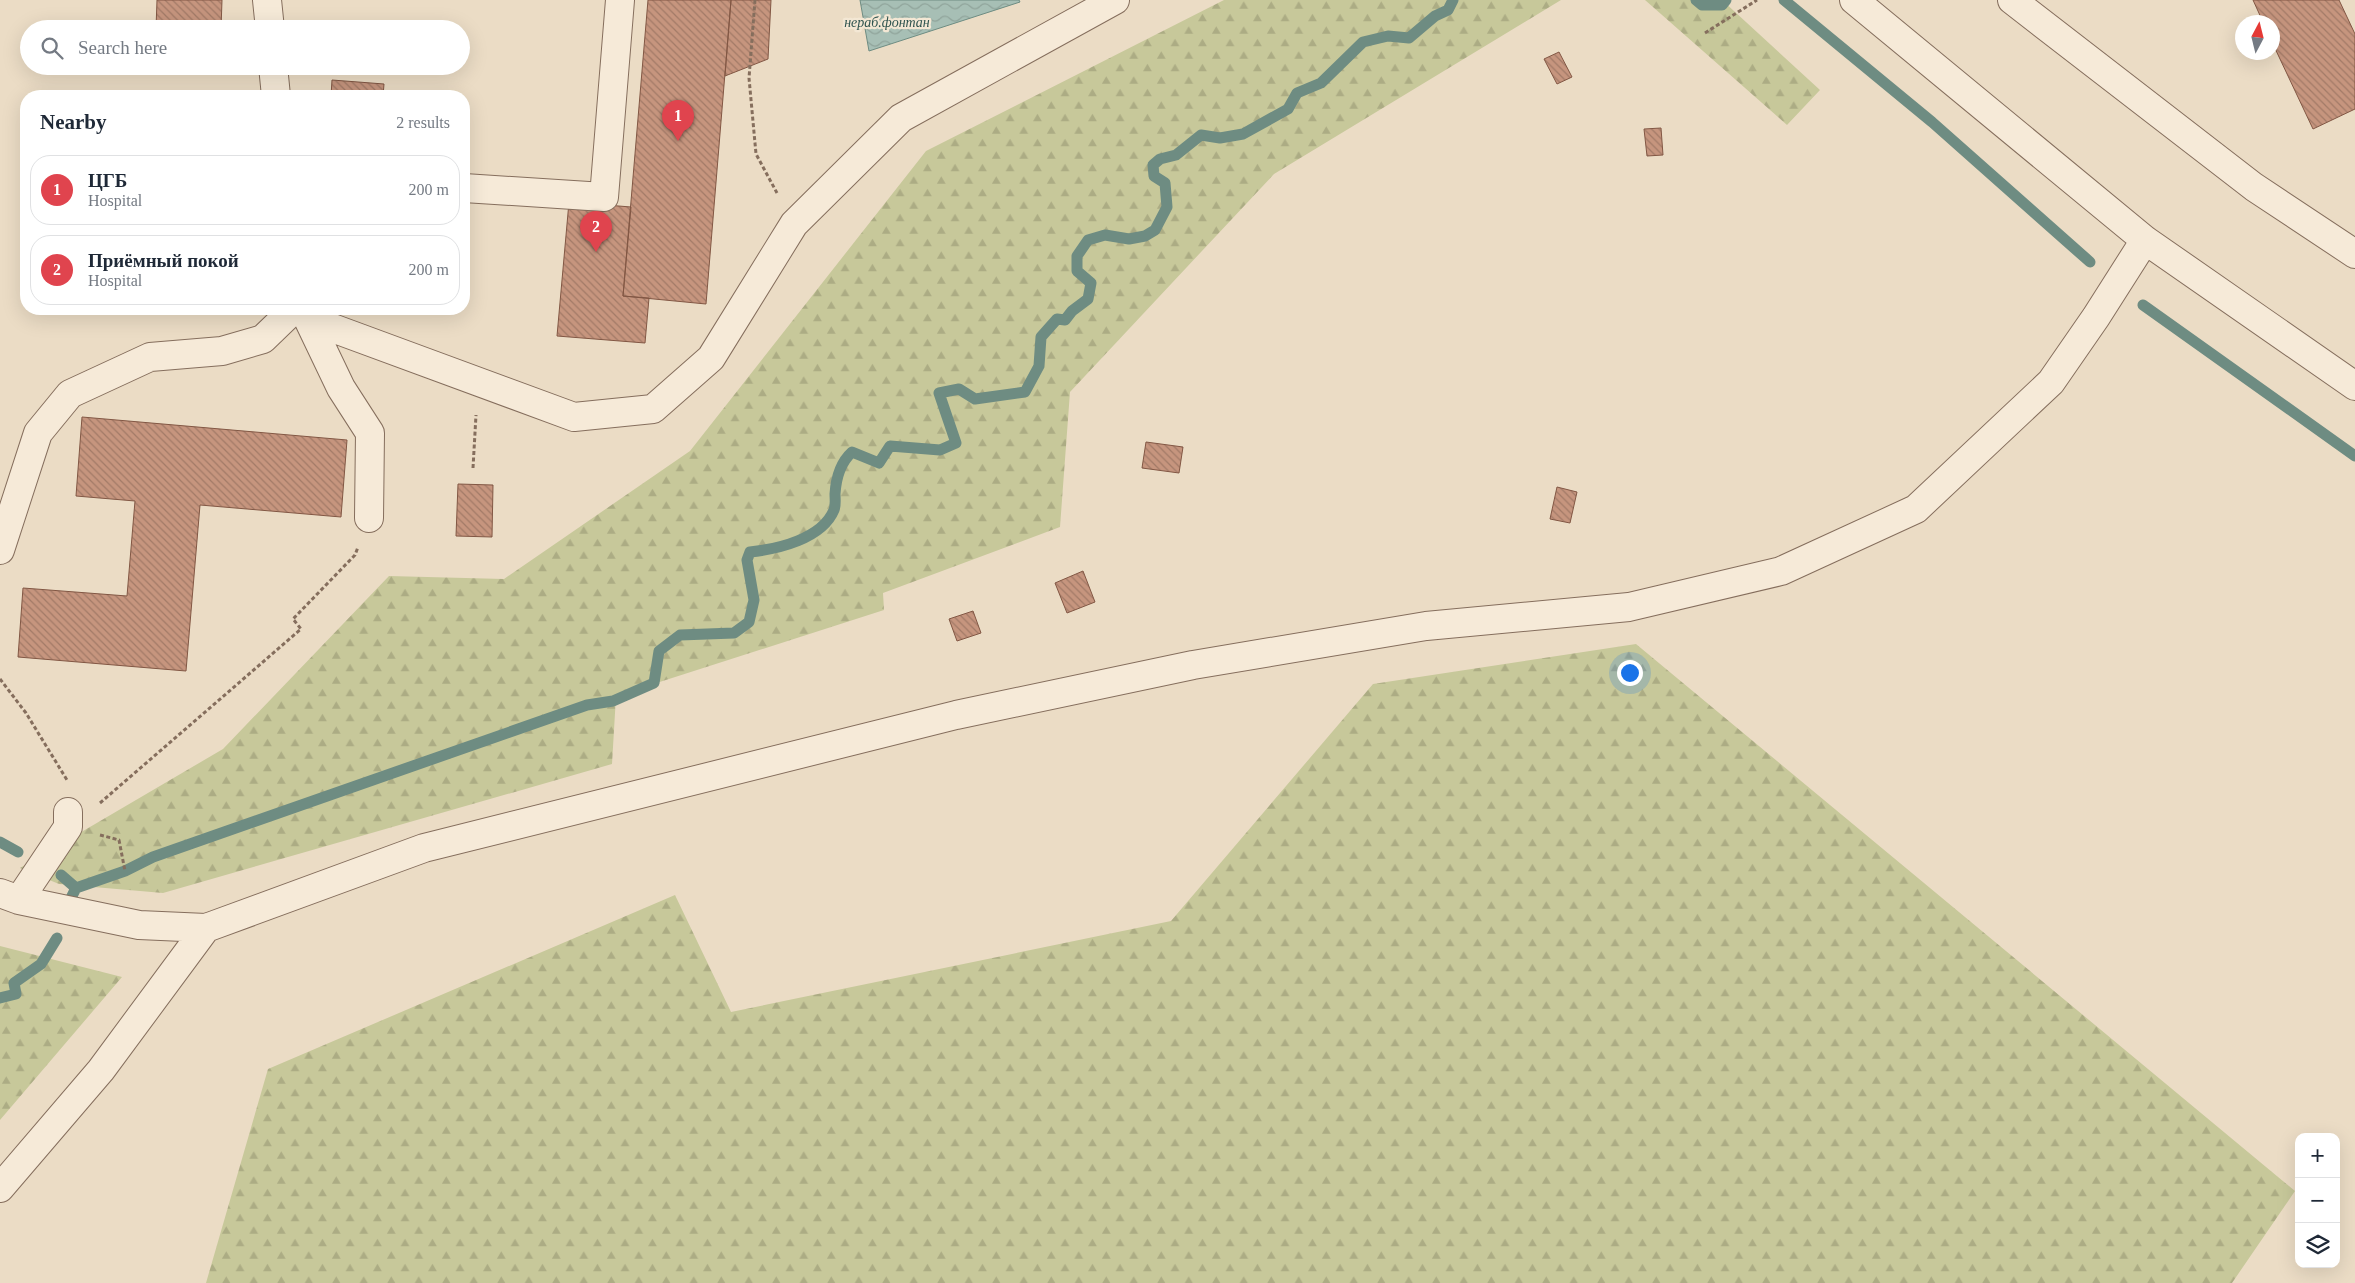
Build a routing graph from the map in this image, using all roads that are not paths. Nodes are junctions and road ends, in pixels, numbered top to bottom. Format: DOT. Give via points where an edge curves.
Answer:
graph roads {
  1 [pos="267,0"];
  2 [pos="620,0"];
  3 [pos="1115,0"];
  4 [pos="1854,0"];
  5 [pos="2012,0"];
  6 [pos="269,20"];
  7 [pos="274,75"];
  8 [pos="275,90"];
  9 [pos="470,188"];
  10 [pos="2145,240"];
  11 [pos="2355,254"];
  12 [pos="295,315"];
  13 [pos="299,315"];
  14 [pos="303,315"];
  15 [pos="2355,386"];
  16 [pos="369,518"];
  17 [pos="0,550"];
  18 [pos="68,819"];
  19 [pos="10,897"];
  20 [pos="206,928"];
  21 [pos="0,1188"];
  1 -- 6 [label="street"];
  2 -- 9 [label="street" via="604,197"];
  3 -- 14 [label="street" via="901,118 794,224 711,358 653,409 574,417"];
  4 -- 10 [label="street"];
  5 -- 11 [label="street" via="2254,187"];
  7 -- 8 [label="street"];
  10 -- 15 [label="street"];
  10 -- 20 [label="street" via="2051,382 1916,509 1781,571 1629,607 1426,626 1192,665 956,715 424,848"];
  12 -- 17 [label="street" via="263,339 222,352 150,358 70,394 38,433"];
  13 -- 16 [label="street" via="370,433"];
  18 -- 19 [label="street"];
  19 -- 20 [label="street" via="139,925"];
  20 -- 21 [label="street" via="101,1070"];
}
